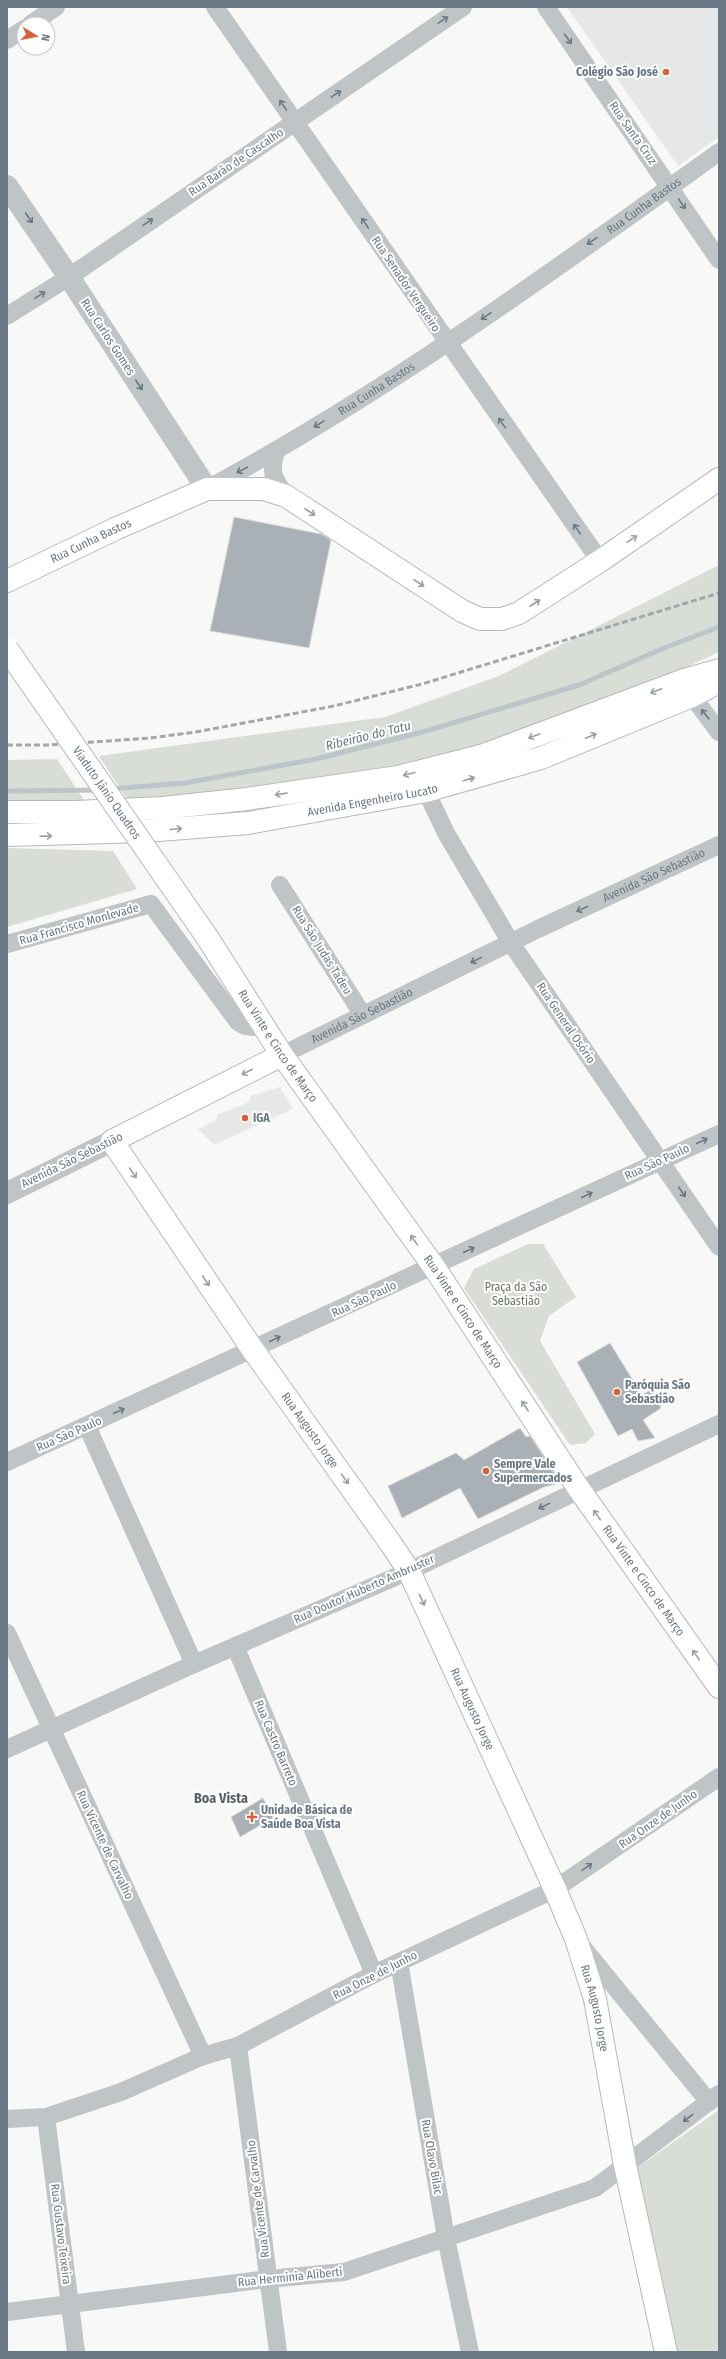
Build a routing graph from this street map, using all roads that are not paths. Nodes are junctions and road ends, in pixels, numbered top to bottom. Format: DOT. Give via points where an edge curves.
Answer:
graph roads {
  1 [pos="56,7"];
  2 [pos="215,7"];
  3 [pos="463,7"];
  4 [pos="546,7"];
  5 [pos="43,16"];
  6 [pos="16,34"];
  7 [pos="7,40"];
  8 [pos="295,122"];
  9 [pos="719,152"];
  10 [pos="7,186"];
  11 [pos="670,187"];
  12 [pos="719,260"];
  13 [pos="69,277"];
  14 [pos="7,316"];
  15 [pos="446,343"];
  16 [pos="276,452"];
  17 [pos="719,479"];
  18 [pos="207,489"];
  19 [pos="286,496"];
  20 [pos="600,561"];
  21 [pos="7,581"];
  22 [pos="7,649"];
  23 [pos="719,670"];
  24 [pos="719,682"];
  25 [pos="688,688"];
  26 [pos="719,732"];
  27 [pos="481,756"];
  28 [pos="426,791"];
  29 [pos="7,812"];
  30 [pos="7,835"];
  31 [pos="719,845"];
  32 [pos="280,885"];
  33 [pos="206,937"];
  34 [pos="511,943"];
  35 [pos="7,944"];
  36 [pos="363,1015"];
  37 [pos="265,1028"];
  38 [pos="282,1055"];
  39 [pos="719,1134"];
  40 [pos="112,1141"];
  41 [pos="660,1160"];
  42 [pos="7,1193"];
  43 [pos="719,1246"];
  44 [pos="434,1267"];
  45 [pos="253,1350"];
  46 [pos="719,1424"];
  47 [pos="87,1426"];
  48 [pos="7,1462"];
  49 [pos="579,1489"];
  50 [pos="408,1571"];
  51 [pos="7,1633"];
  52 [pos="235,1646"];
  53 [pos="194,1664"];
  54 [pos="719,1686"];
  55 [pos="51,1729"];
  56 [pos="7,1749"];
  57 [pos="719,1777"];
  58 [pos="555,1889"];
  59 [pos="576,1939"];
  60 [pos="399,1962"];
  61 [pos="374,1974"];
  62 [pos="238,2046"];
  63 [pos="203,2056"];
  64 [pos="714,2098"];
  65 [pos="46,2117"];
  66 [pos="7,2119"];
  67 [pos="625,2165"];
  68 [pos="446,2238"];
  69 [pos="268,2279"];
  70 [pos="70,2304"];
  71 [pos="7,2312"];
  72 [pos="76,2352"];
  73 [pos="278,2352"];
  74 [pos="470,2352"];
  75 [pos="666,2352"];
  1 -- 5 [label="street"];
  8 -- 2 [label="street, Rua Senador Vergueiro, one-way"];
  8 -- 3 [label="street, Rua Barão de Cascalho, one-way"];
  4 -- 11 [label="street, Rua Santa Cruz, one-way"];
  6 -- 7 [label="street"];
  13 -- 8 [label="street, Rua Barão de Cascalho, one-way"];
  15 -- 8 [label="street, Rua Senador Vergueiro, one-way"];
  9 -- 11 [label="street, Rua Cunha Bastos"];
  10 -- 13 [label="street, Rua Carlos Gomes, one-way"];
  11 -- 12 [label="street, Rua Santa Cruz, one-way"];
  11 -- 15 [label="street, Rua Cunha Bastos, one-way"];
  14 -- 13 [label="street, Rua Barão de Cascalho, one-way"];
  13 -- 18 [label="street, Rua Carlos Gomes, one-way"];
  15 -- 16 [label="street, Rua Cunha Bastos, one-way"];
  20 -- 15 [label="street, Rua Senador Vergueiro, one-way"];
  16 -- 18 [label="street, Rua Cunha Bastos, one-way"];
  16 -- 19 [label="street" via="271,466 274,479"];
  20 -- 17 [label="main road, one-way"];
  18 -- 19 [label="main road" via="264,488"];
  18 -- 21 [label="main road, Rua Cunha Bastos" via="115,529"];
  19 -- 20 [label="main road, one-way" via="462,611 480,619 502,619 519,613"];
  22 -- 33 [label="main road, Viaduto Jânio Quadros, bridge"];
  23 -- 25 [label="main road, Avenida Engenheiro Lucato"];
  24 -- 25 [label="main road, Avenida Engenheiro Lucato"];
  26 -- 25 [label="street, one-way"];
  25 -- 27 [label="main road, Avenida Engenheiro Lucato, one-way"];
  28 -- 25 [label="main road, Avenida Engenheiro Lucato, one-way" via="541,758"];
  27 -- 28 [label="main road" via="438,774"];
  27 -- 29 [label="main road, Avenida Engenheiro Lucato, one-way" via="398,777 247,799 163,808"];
  30 -- 28 [label="main road, Avenida Engenheiro Lucato, one-way" via="146,832 248,823"];
  28 -- 34 [label="street, Rua General Osório" via="446,833"];
  31 -- 34 [label="street, Avenida São Sebastião, one-way"];
  32 -- 36 [label="street, Rua São Judas Tadeu"];
  33 -- 37 [label="main road, Rua Vinte e Cinco de Março"];
  34 -- 36 [label="street, Avenida São Sebastião, one-way"];
  34 -- 41 [label="street, Rua General Osório"];
  35 -- 37 [label="street, Rua Francisco Monlevade" via="151,904 238,1022 245,1026"];
  36 -- 38 [label="street, Avenida São Sebastião"];
  37 -- 38 [label="main road, Rua Vinte e Cinco de Março"];
  38 -- 40 [label="main road, Avenida São Sebastião, one-way"];
  44 -- 38 [label="main road, Rua Vinte e Cinco de Março, one-way"];
  41 -- 39 [label="street, Rua São Paulo, one-way"];
  40 -- 42 [label="street, Avenida São Sebastião"];
  40 -- 45 [label="main road, Rua Augusto Jorge, one-way"];
  41 -- 43 [label="street, Rua General Osório, one-way"];
  44 -- 41 [label="street, Rua São Paulo, one-way"];
  45 -- 44 [label="street, Rua São Paulo, one-way"];
  49 -- 44 [label="main road, Rua Vinte e Cinco de Março, one-way"];
  47 -- 45 [label="street, Rua São Paulo, one-way"];
  45 -- 50 [label="main road, Rua Augusto Jorge, one-way"];
  46 -- 49 [label="street, Rua Doutor Huberto Ambruster"];
  47 -- 48 [label="street, Rua São Paulo"];
  47 -- 53 [label="street"];
  49 -- 50 [label="street, Rua Doutor Huberto Ambruster, one-way"];
  54 -- 49 [label="main road, Rua Vinte e Cinco de Março, one-way"];
  50 -- 52 [label="street, Rua Doutor Huberto Ambruster"];
  50 -- 58 [label="main road, Rua Augusto Jorge, one-way"];
  51 -- 55 [label="street, Rua Vicente de Carvalho"];
  52 -- 53 [label="street, Rua Doutor Huberto Ambruster"];
  52 -- 61 [label="street, Rua Castro Barreto"];
  53 -- 55 [label="street, Rua Doutor Huberto Ambruster"];
  55 -- 56 [label="street, Rua Doutor Huberto Ambruster"];
  55 -- 63 [label="street, Rua Vicente de Carvalho"];
  58 -- 57 [label="street, Rua Onze de Junho, one-way"];
  58 -- 59 [label="main road, Rua Augusto Jorge"];
  58 -- 60 [label="street, Rua Onze de Junho"];
  59 -- 64 [label="street"];
  59 -- 67 [label="main road, Rua Augusto Jorge" via="595,1999"];
  60 -- 61 [label="street, Rua Onze de Junho"];
  60 -- 68 [label="street, Rua Olavo Bilac"];
  61 -- 62 [label="street, Rua Onze de Junho"];
  62 -- 63 [label="street, Rua Onze de Junho"];
  62 -- 69 [label="street, Rua Vicente de Carvalho"];
  63 -- 65 [label="street, Rua Onze de Junho" via="121,2092"];
  64 -- 67 [label="street, Rua Herminia Aliberti, one-way"];
  65 -- 66 [label="street, Rua Onze de Junho"];
  65 -- 70 [label="street, Rua Gustavo Teixeira"];
  67 -- 68 [label="street, Rua Herminia Aliberti" via="595,2188"];
  67 -- 75 [label="main road, Rua Augusto Jorge"];
  68 -- 69 [label="street, Rua Herminia Aliberti" via="344,2272"];
  68 -- 74 [label="street, Rua Olavo Bilac"];
  69 -- 70 [label="street, Rua Herminia Aliberti"];
  69 -- 73 [label="street, Rua Vicente de Carvalho"];
  70 -- 71 [label="street, Rua Herminia Aliberti"];
  70 -- 72 [label="street, Rua Gustavo Teixeira"];
}
